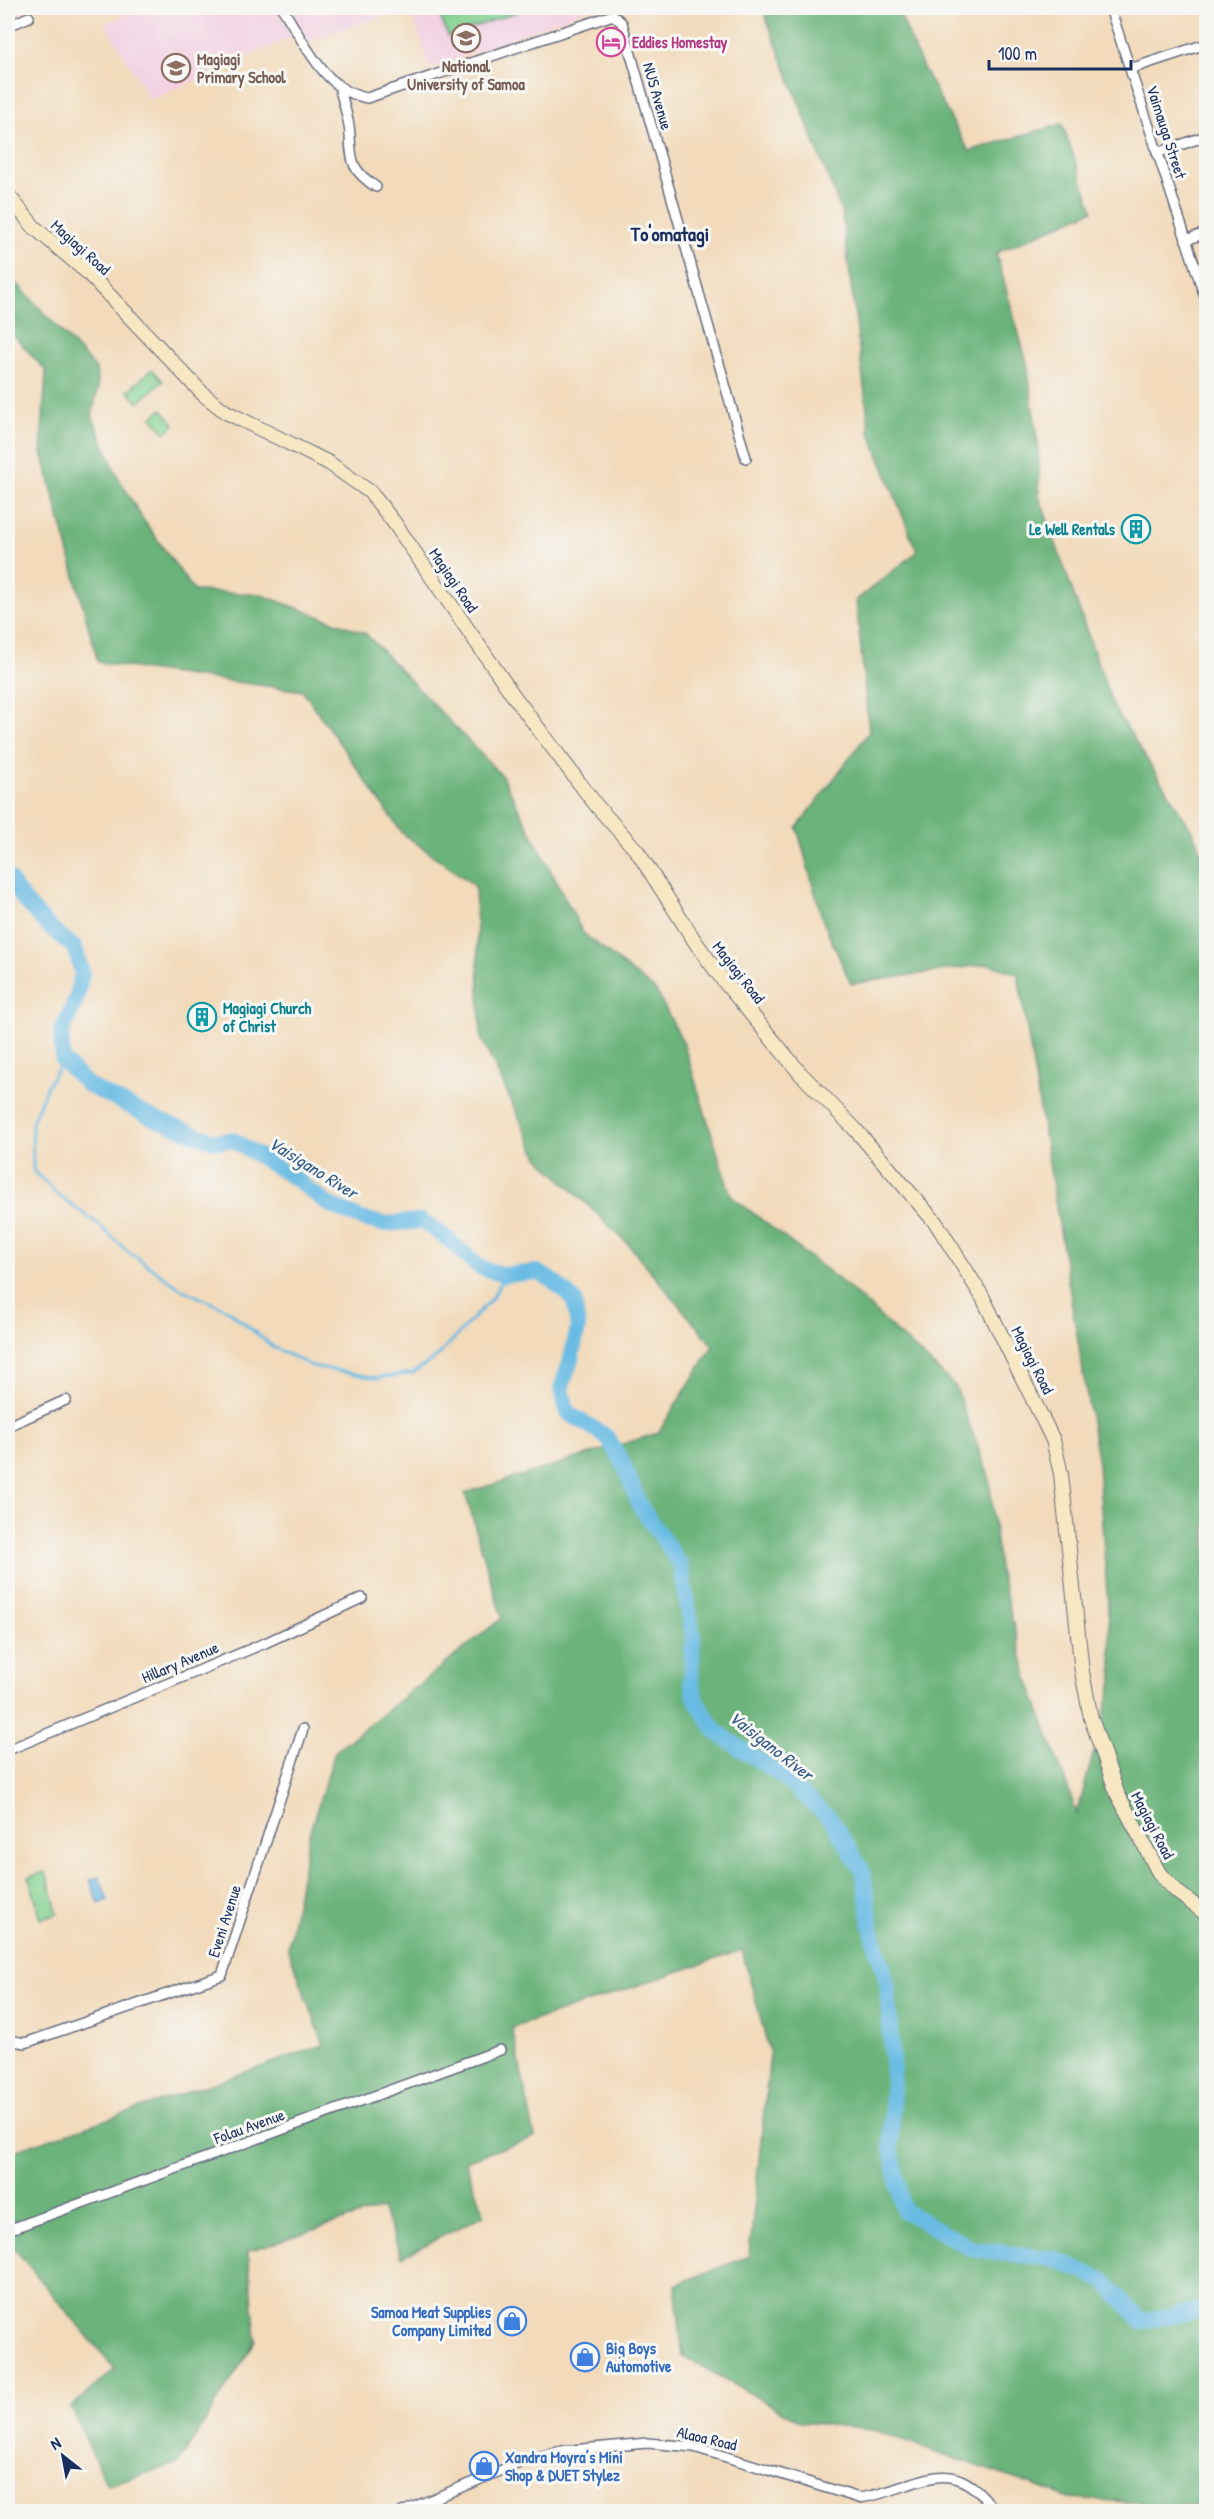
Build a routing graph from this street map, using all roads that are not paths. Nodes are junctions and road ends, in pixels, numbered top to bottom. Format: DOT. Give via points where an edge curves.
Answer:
graph roads {
  1 [pos="282,8"];
  2 [pos="1110,8"];
  3 [pos="29,17"];
  4 [pos="8,21"];
  5 [pos="1206,44"];
  6 [pos="1130,69"];
  7 [pos="340,89"];
  8 [pos="1206,136"];
  9 [pos="1158,153"];
  10 [pos="376,187"];
  11 [pos="8,195"];
  12 [pos="1206,233"];
  13 [pos="1186,240"];
  14 [pos="1206,300"];
  15 [pos="746,458"];
  16 [pos="66,1400"];
  17 [pos="8,1426"];
  18 [pos="362,1598"];
  19 [pos="303,1729"];
  20 [pos="8,1750"];
  21 [pos="1206,1914"];
  22 [pos="8,2040"];
  23 [pos="500,2050"];
  24 [pos="8,2230"];
  25 [pos="402,2511"];
  26 [pos="995,2511"];
  1 -- 7 [label="street" via="326,75"];
  2 -- 6 [label="street, Vaimauga Street"];
  3 -- 4 [label="street" via="15,23"];
  5 -- 6 [label="street"];
  6 -- 9 [label="street, Vaimauga Street"];
  7 -- 10 [label="street" via="353,166"];
  7 -- 15 [label="street, NUS Avenue" via="351,96 367,98 613,15 622,23"];
  8 -- 9 [label="street"];
  9 -- 13 [label="street, Vaimauga Street"];
  11 -- 21 [label="street, Magiagi Road" via="34,227 88,273 204,395 226,412 329,463 370,492 519,704 646,864 723,980 800,1073 855,1129 936,1223 982,1296 1053,1440 1061,1474 1082,1672 1091,1718 1117,1792 1159,1873"];
  12 -- 13 [label="street"];
  13 -- 14 [label="street, Vaimauga Street"];
  16 -- 17 [label="street"];
  18 -- 20 [label="street, Hillary Avenue" via="265,1643"];
  19 -- 22 [label="street, Eveni Avenue" via="222,1975 25,2043"];
  23 -- 24 [label="street, Folau Avenue"];
  25 -- 26 [label="street, Alaoa Road" via="526,2460 561,2451 647,2442 694,2447 859,2498 924,2479 954,2477 983,2493"];
}
